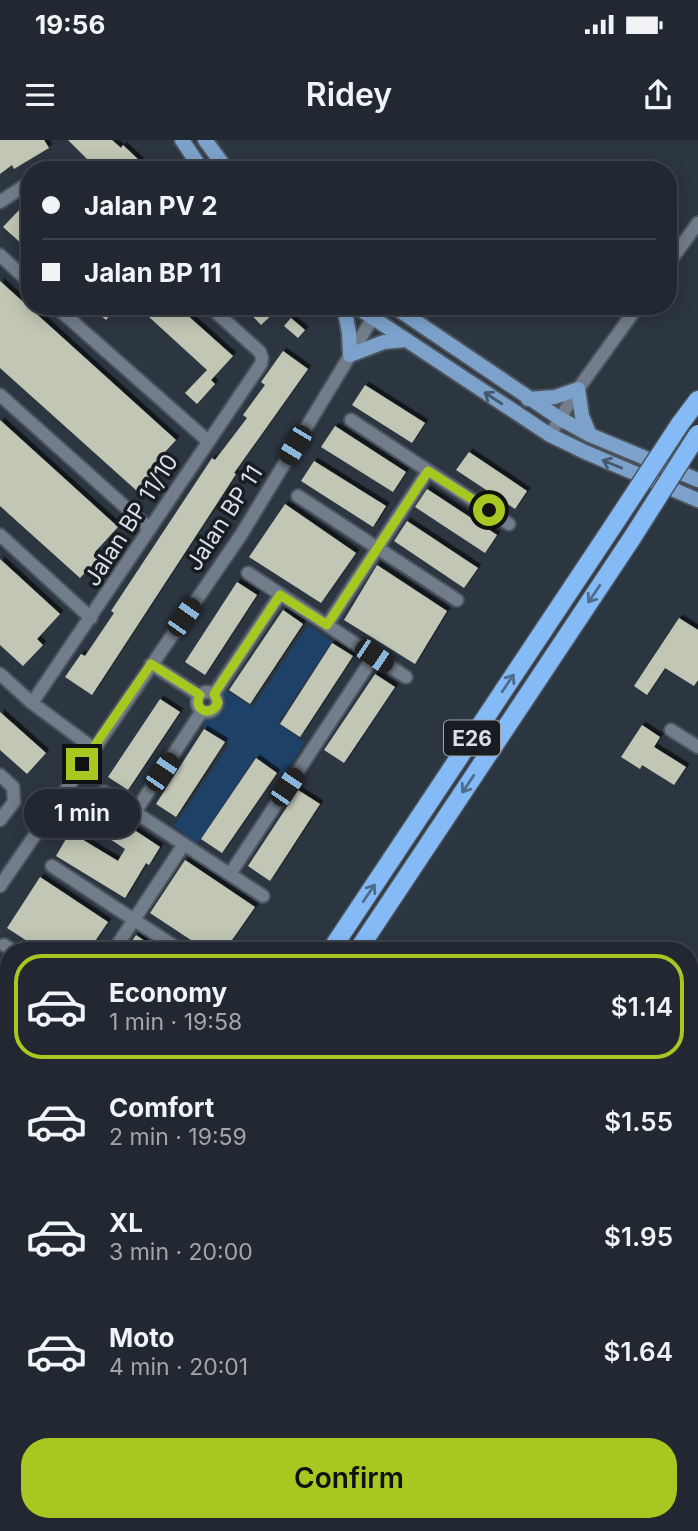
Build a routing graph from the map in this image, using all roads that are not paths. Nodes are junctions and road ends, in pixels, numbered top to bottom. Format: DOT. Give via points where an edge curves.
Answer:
graph roads {
  1 [pos="182,140"];
  2 [pos="205,140"];
  3 [pos="196,161"];
  4 [pos="220,161"];
  5 [pos="21,189"];
  6 [pos="0,202"];
  7 [pos="698,223"];
  8 [pos="677,252"];
  9 [pos="0,255"];
  10 [pos="21,275"];
  11 [pos="65,315"];
  12 [pos="219,315"];
  13 [pos="346,315"];
  14 [pos="366,315"];
  15 [pos="375,315"];
  16 [pos="406,315"];
  17 [pos="631,315"];
  18 [pos="372,320"];
  19 [pos="406,340"];
  20 [pos="350,355"];
  21 [pos="578,388"];
  22 [pos="0,394"];
  23 [pos="528,399"];
  24 [pos="698,400"];
  25 [pos="559,418"];
  26 [pos="351,420"];
  27 [pos="698,434"];
  28 [pos="550,435"];
  29 [pos="590,435"];
  30 [pos="208,441"];
  31 [pos="428,471"];
  32 [pos="698,480"];
  33 [pos="298,496"];
  34 [pos="698,500"];
  35 [pos="509,524"];
  36 [pos="150,528"];
  37 [pos="0,535"];
  38 [pos="377,548"];
  39 [pos="248,573"];
  40 [pos="280,595"];
  41 [pos="457,600"];
  42 [pos="91,618"];
  43 [pos="327,625"];
  44 [pos="374,656"];
  45 [pos="151,664"];
  46 [pos="0,674"];
  47 [pos="406,677"];
  48 [pos="214,694"];
  49 [pos="200,695"];
  50 [pos="32,703"];
  51 [pos="202,711"];
  52 [pos="671,730"];
  53 [pos="698,747"];
  54 [pos="93,748"];
  55 [pos="0,775"];
  56 [pos="104,792"];
  57 [pos="135,812"];
  58 [pos="0,820"];
  59 [pos="184,844"];
  60 [pos="0,861"];
  61 [pos="52,866"];
  62 [pos="12,868"];
  63 [pos="230,874"];
  64 [pos="0,886"];
  65 [pos="263,896"];
  66 [pos="134,920"];
  67 [pos="119,942"];
  68 [pos="168,942"];
  69 [pos="336,942"];
  70 [pos="363,942"];
  1 -- 3 [label="main road"];
  2 -- 4 [label="main road"];
  5 -- 6 [label="street"];
  7 -- 8 [label="street"];
  9 -- 10 [label="street"];
  11 -- 30 [label="street"];
  12 -- 30 [label="street, Jalan BP 11/10" via="262,358"];
  13 -- 20 [label="main road"];
  14 -- 18 [label="main road"];
  15 -- 18 [label="street, Jalan BP 11"];
  16 -- 23 [label="main road"];
  17 -- 21 [label="street"];
  18 -- 19 [label="main road"];
  18 -- 20 [label="street, Jalan BP 11"];
  19 -- 20 [label="main road" via="384,342"];
  28 -- 19 [label="main road, one-way"];
  20 -- 45 [label="street, Jalan BP 11" via="241,536"];
  21 -- 23 [label="main road" via="555,397"];
  21 -- 25 [label="street"];
  21 -- 29 [label="main road"];
  22 -- 36 [label="street"];
  23 -- 25 [label="main road"];
  69 -- 24 [label="highway, E26, one-way, bridge"];
  25 -- 28 [label="street"];
  25 -- 29 [label="main road"];
  26 -- 31 [label="street"];
  27 -- 70 [label="highway, E26, one-way, bridge"];
  34 -- 28 [label="main road, one-way"];
  29 -- 32 [label="main road"];
  30 -- 36 [label="street, Jalan BP 11/10"];
  31 -- 35 [label="street"];
  31 -- 38 [label="street"];
  33 -- 38 [label="street"];
  36 -- 42 [label="street, Jalan BP 11/10"];
  37 -- 42 [label="street"];
  38 -- 41 [label="street"];
  38 -- 43 [label="street"];
  39 -- 40 [label="street"];
  40 -- 43 [label="street"];
  40 -- 48 [label="street"];
  42 -- 50 [label="street, Jalan BP 11/10"];
  43 -- 44 [label="street"];
  44 -- 47 [label="street"];
  44 -- 63 [label="street"];
  45 -- 49 [label="street"];
  45 -- 54 [label="street, Jalan BP 11"];
  46 -- 50 [label="street"];
  48 -- 49 [label="street"];
  48 -- 51 [label="street" via="218,700 215,709"];
  49 -- 51 [label="street" via="197,704"];
  50 -- 54 [label="street"];
  51 -- 57 [label="street"];
  52 -- 53 [label="street"];
  54 -- 62 [label="street, Jalan BP 11"];
  55 -- 58 [label="street" via="13,787 14,802"];
  56 -- 57 [label="street"];
  57 -- 59 [label="street"];
  59 -- 63 [label="street"];
  59 -- 66 [label="street"];
  60 -- 62 [label="street"];
  61 -- 66 [label="street"];
  62 -- 64 [label="street, Jalan BP 11"];
  63 -- 65 [label="street"];
  66 -- 67 [label="street"];
  66 -- 68 [label="street"];
}
